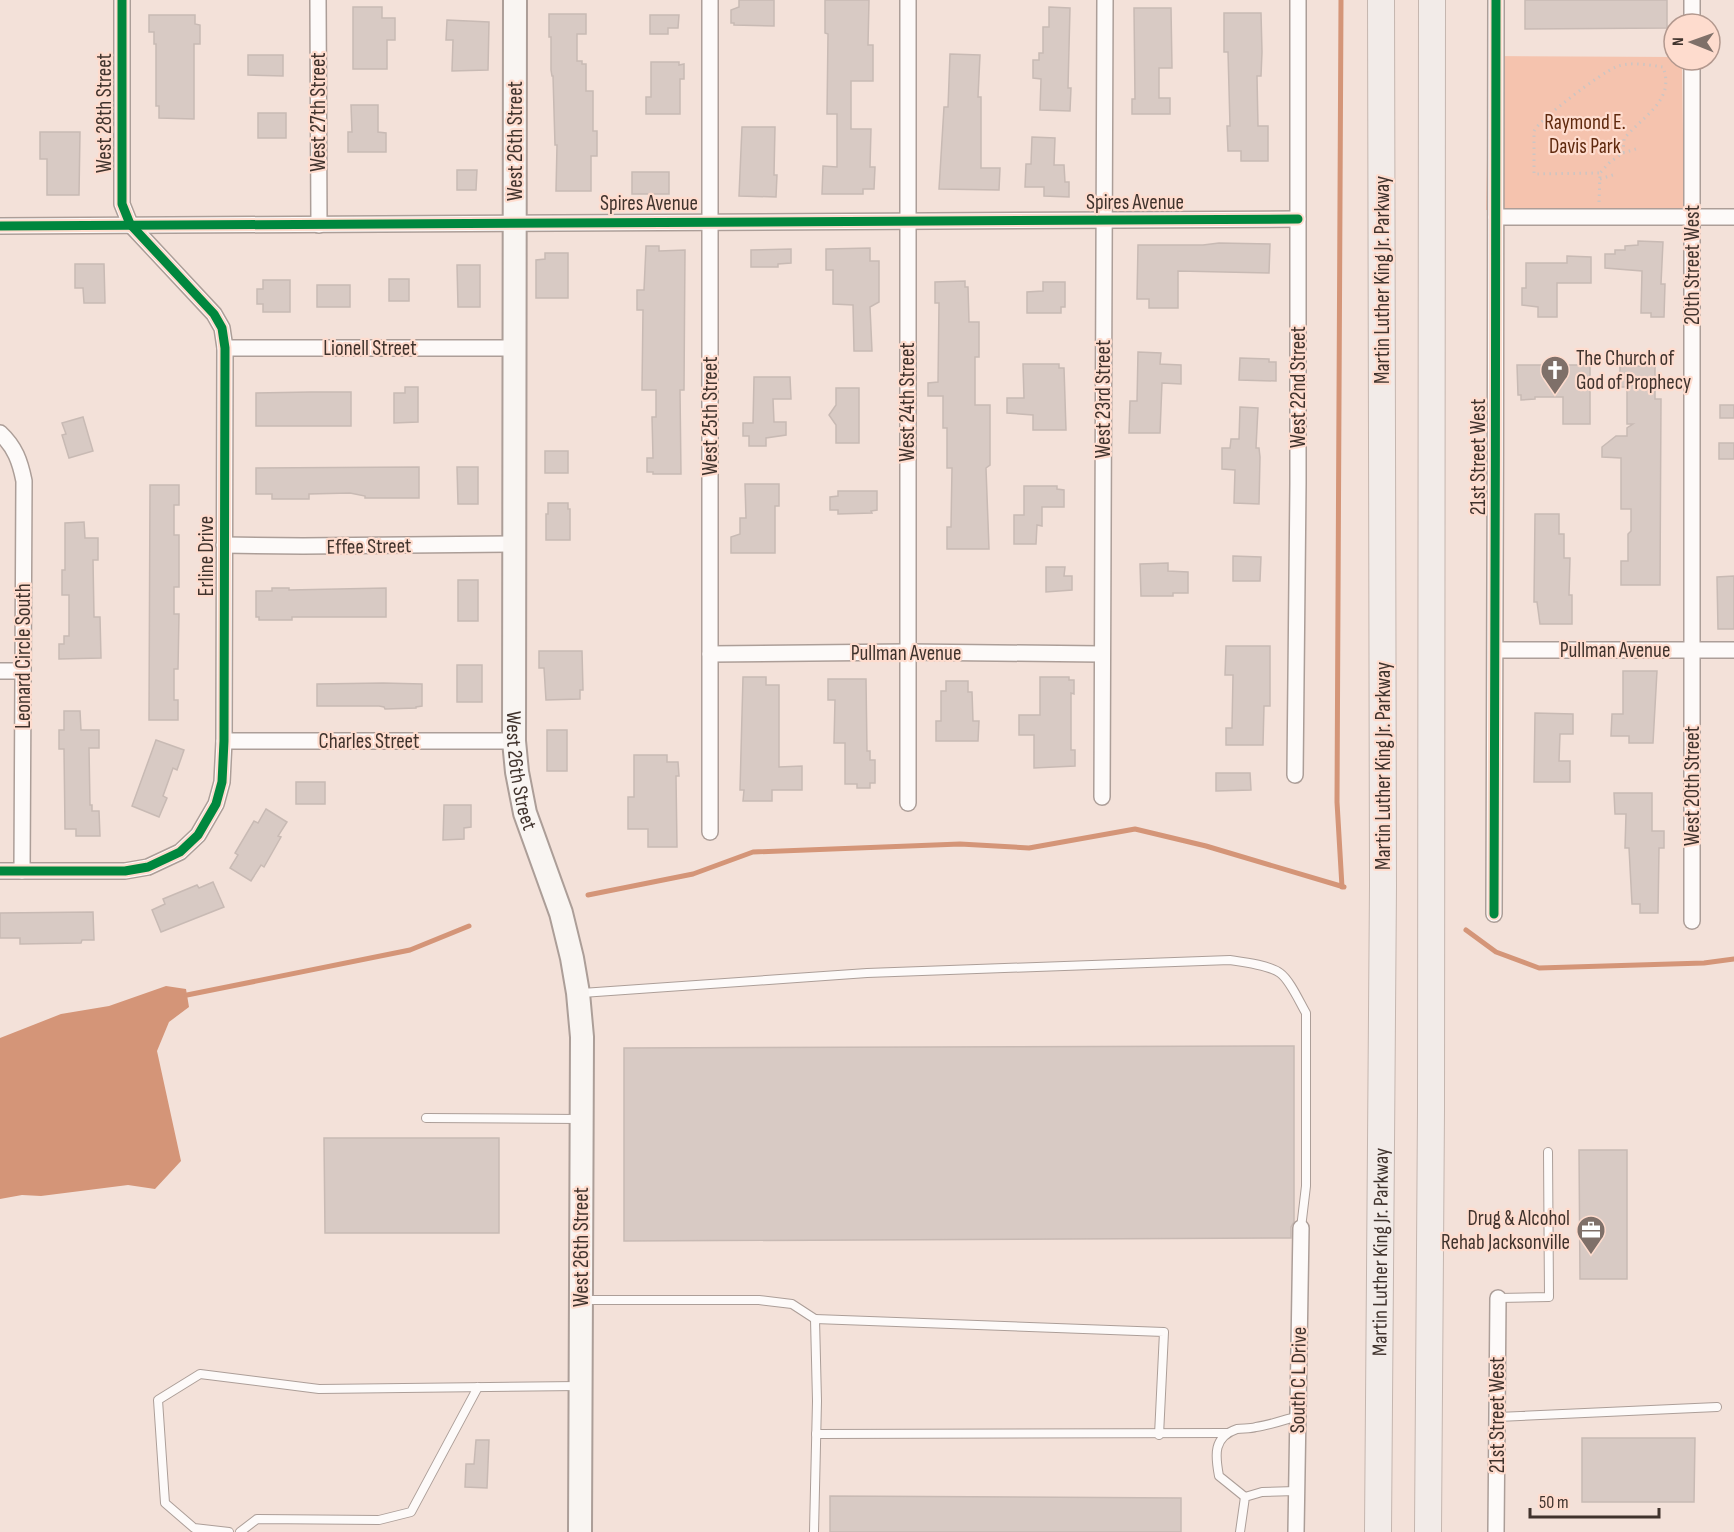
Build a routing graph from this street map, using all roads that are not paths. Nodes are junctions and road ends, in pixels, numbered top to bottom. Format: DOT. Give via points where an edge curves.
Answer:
graph roads {
  1 [pos="122,0"];
  2 [pos="318,0"];
  3 [pos="515,0"];
  4 [pos="710,0"];
  5 [pos="908,0"];
  6 [pos="1105,0"];
  7 [pos="1298,0"];
  8 [pos="1381,0"];
  9 [pos="1432,0"];
  10 [pos="1496,0"];
  11 [pos="1692,72"];
  12 [pos="1496,217"];
  13 [pos="1693,217"];
  14 [pos="1734,217"];
  15 [pos="1298,219"];
  16 [pos="711,221"];
  17 [pos="907,221"];
  18 [pos="1104,221"];
  19 [pos="514,222"];
  20 [pos="130,224"];
  21 [pos="319,225"];
  22 [pos="0,226"];
  23 [pos="225,348"];
  24 [pos="515,348"];
  25 [pos="5,438"];
  26 [pos="514,544"];
  27 [pos="224,545"];
  28 [pos="1497,650"];
  29 [pos="1692,650"];
  30 [pos="1734,650"];
  31 [pos="907,652"];
  32 [pos="710,654"];
  33 [pos="1101,654"];
  34 [pos="0,671"];
  35 [pos="23,671"];
  36 [pos="224,741"];
  37 [pos="514,741"];
  38 [pos="1295,775"];
  39 [pos="1102,797"];
  40 [pos="908,803"];
  41 [pos="710,832"];
  42 [pos="0,871"];
  43 [pos="22,871"];
  44 [pos="1494,914"];
  45 [pos="1692,921"];
  46 [pos="579,993"];
  47 [pos="426,1118"];
  48 [pos="581,1119"];
  49 [pos="1548,1152"];
  50 [pos="1301,1228"];
  51 [pos="1498,1298"];
  52 [pos="581,1300"];
  53 [pos="815,1319"];
  54 [pos="580,1386"];
  55 [pos="478,1387"];
  56 [pos="1717,1407"];
  57 [pos="1298,1416"];
  58 [pos="1498,1417"];
  59 [pos="1227,1433"];
  60 [pos="816,1434"];
  61 [pos="1159,1435"];
  62 [pos="1296,1491"];
  63 [pos="1245,1497"];
  64 [pos="229,1532"];
  65 [pos="240,1532"];
  66 [pos="580,1532"];
  67 [pos="814,1532"];
  68 [pos="1240,1532"];
  69 [pos="1296,1532"];
  70 [pos="1378,1532"];
  71 [pos="1428,1532"];
  72 [pos="1496,1532"];
  1 -- 20 [label="street, West 28th Street" via="122,204"];
  2 -- 21 [label="street, West 27th Street"];
  3 -- 19 [label="main road, West 26th Street"];
  4 -- 16 [label="street, West 25th Street"];
  5 -- 17 [label="street, West 24th Street"];
  6 -- 18 [label="street, West 23rd Street"];
  7 -- 15 [label="street, West 22nd Street"];
  8 -- 70 [label="highway, Martin Luther King Jr. Parkway" via="1383,897"];
  9 -- 71 [label="highway"];
  10 -- 12 [label="street, 21st Street West"];
  11 -- 13 [label="street, 20th Street West"];
  12 -- 13 [label="street"];
  12 -- 28 [label="street, 21st Street West"];
  13 -- 14 [label="street"];
  13 -- 29 [label="street, 20th Street West"];
  15 -- 18 [label="street, Spires Avenue"];
  15 -- 38 [label="street, West 22nd Street"];
  16 -- 17 [label="street, Spires Avenue"];
  16 -- 19 [label="street, Spires Avenue"];
  16 -- 32 [label="street, West 25th Street"];
  17 -- 18 [label="street, Spires Avenue"];
  17 -- 31 [label="street, West 24th Street"];
  18 -- 33 [label="street, West 23rd Street"];
  19 -- 21 [label="street, Spires Avenue"];
  19 -- 24 [label="main road, West 26th Street"];
  20 -- 21 [label="street, Spires Avenue"];
  20 -- 22 [label="street, Spires Avenue"];
  20 -- 23 [label="street, Erline Drive" via="214,314 222,328"];
  23 -- 24 [label="street, Lionell Street"];
  23 -- 27 [label="street, Erline Drive"];
  24 -- 26 [label="main road, West 26th Street"];
  25 -- 35 [label="street, Leonard Circle South" via="19,459 24,481"];
  26 -- 27 [label="street, Effee Street"];
  26 -- 37 [label="main road, West 26th Street"];
  27 -- 36 [label="street, Erline Drive"];
  28 -- 29 [label="street, Pullman Avenue"];
  28 -- 44 [label="street, 21st Street West"];
  29 -- 30 [label="street, Pullman Avenue"];
  29 -- 45 [label="street, West 20th Street"];
  31 -- 32 [label="street, Pullman Avenue"];
  31 -- 33 [label="street, Pullman Avenue"];
  31 -- 40 [label="street, West 24th Street"];
  32 -- 41 [label="street, West 25th Street"];
  33 -- 39 [label="street, West 23rd Street"];
  34 -- 35 [label="street"];
  35 -- 43 [label="street, Leonard Circle South"];
  36 -- 37 [label="street, Charles Street"];
  36 -- 43 [label="street, Erline Drive" via="222,782 211,815 180,852 148,867 125,871"];
  37 -- 46 [label="main road, West 26th Street" via="525,813 561,913"];
  42 -- 43 [label="street, Erline Drive"];
  46 -- 48 [label="main road, West 26th Street"];
  46 -- 50 [label="lane" via="867,973 1230,960 1251,963 1281,973 1306,1013 1306,1186"];
  47 -- 48 [label="lane"];
  48 -- 52 [label="main road, West 26th Street"];
  49 -- 51 [label="lane" via="1549,1297"];
  50 -- 57 [label="street, South C L Drive"];
  51 -- 58 [label="street, 21st Street West"];
  52 -- 53 [label="lane" via="759,1300 792,1304"];
  52 -- 54 [label="main road, West 26th Street"];
  53 -- 60 [label="lane"];
  53 -- 61 [label="lane" via="1164,1332"];
  54 -- 55 [label="lane"];
  54 -- 66 [label="main road, West 26th Street"];
  55 -- 64 [label="lane" via="319,1389 200,1374 158,1400 165,1503 194,1528"];
  55 -- 65 [label="lane" via="411,1512 379,1520 257,1520"];
  56 -- 58 [label="lane"];
  57 -- 59 [label="lane"];
  57 -- 62 [label="street, South C L Drive"];
  58 -- 72 [label="street, 21st Street West"];
  59 -- 61 [label="lane"];
  59 -- 63 [label="lane" via="1218,1441 1219,1476"];
  60 -- 61 [label="lane"];
  60 -- 67 [label="lane"];
  62 -- 63 [label="lane"];
  62 -- 69 [label="street, South C L Drive"];
  63 -- 68 [label="lane"];
}
